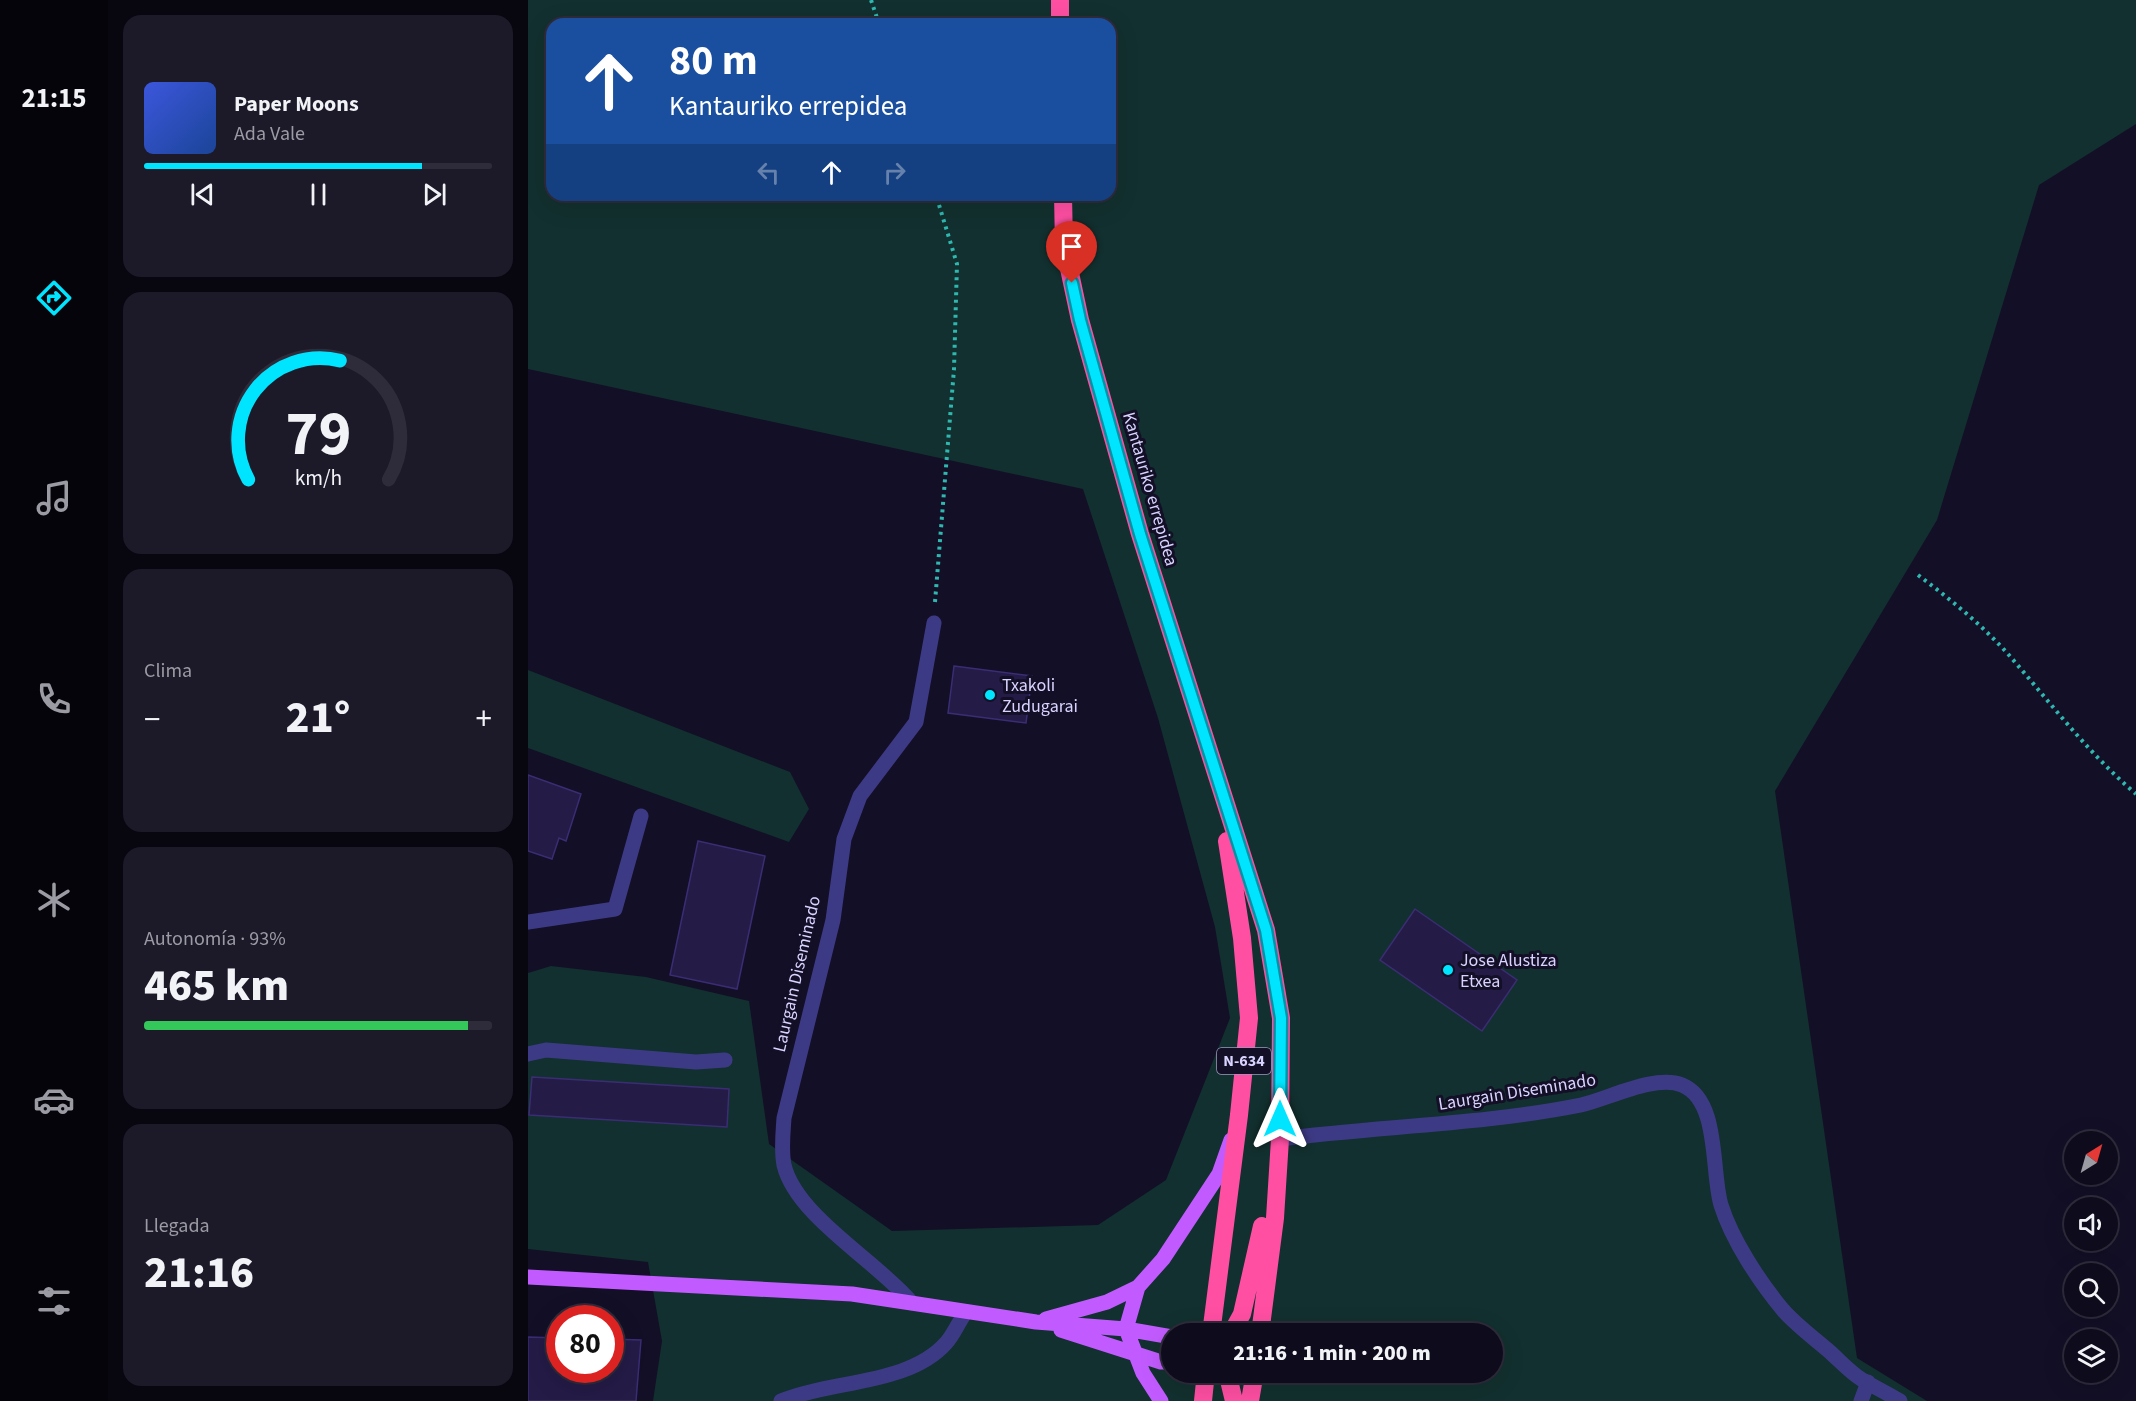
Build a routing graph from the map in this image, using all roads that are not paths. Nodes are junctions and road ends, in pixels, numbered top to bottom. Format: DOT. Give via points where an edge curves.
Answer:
graph roads {
  1 [pos="1060,0"];
  2 [pos="1060,18"];
  3 [pos="1063,201"];
  4 [pos="934,623"];
  5 [pos="1219,789"];
  6 [pos="641,816"];
  7 [pos="528,922"];
  8 [pos="528,1054"];
  9 [pos="725,1060"];
  10 [pos="1239,1114"];
  11 [pos="1280,1139"];
  12 [pos="528,1277"];
  13 [pos="1138,1287"];
  14 [pos="912,1303"];
  15 [pos="966,1312"];
  16 [pos="1035,1322"];
  17 [pos="1212,1323"];
  18 [pos="1237,1323"];
  19 [pos="1261,1323"];
  20 [pos="1126,1329"];
  21 [pos="1161,1335"];
  22 [pos="1135,1353"];
  23 [pos="1161,1362"];
  24 [pos="1868,1382"];
  25 [pos="1205,1383"];
  26 [pos="1230,1383"];
  27 [pos="1253,1383"];
  28 [pos="781,1401"];
  29 [pos="1161,1401"];
  30 [pos="1203,1401"];
  31 [pos="1234,1401"];
  32 [pos="1250,1401"];
  33 [pos="1861,1401"];
  34 [pos="1900,1401"];
  1 -- 2 [label="highway"];
  3 -- 5 [label="highway, Kantauriko errepidea / N-634" via="1064,245 1080,320 1140,534"];
  4 -- 14 [label="street, Laurgain Diseminado" via="916,722 860,796 843,839 833,920 784,1118 783,1145 784,1166 813,1212 895,1283"];
  5 -- 10 [label="highway, N-634" via="1242,938 1249,1018"];
  5 -- 11 [label="highway, N-634" via="1268,941 1281,1018"];
  6 -- 7 [label="street" via="615,909"];
  8 -- 9 [label="street" via="546,1050 696,1062"];
  10 -- 13 [label="main road" via="1220,1174 1163,1259"];
  10 -- 17 [label="highway, N-634"];
  11 -- 18 [label="highway" via="1252,1280"];
  11 -- 19 [label="highway, N-634"];
  11 -- 24 [label="street, Laurgain Diseminado" via="1346,1130 1490,1120 1582,1104 1641,1086 1681,1084 1696,1094 1707,1114 1720,1203 1738,1247 1783,1310"];
  12 -- 14 [label="main road" via="852,1294"];
  13 -- 16 [label="main road" via="1107,1302"];
  13 -- 20 [label="main road"];
  14 -- 15 [label="main road"];
  15 -- 16 [label="main road"];
  15 -- 28 [label="street" via="948,1341 932,1356 905,1370"];
  16 -- 20 [label="main road"];
  16 -- 22 [label="main road"];
  20 -- 21 [label="main road"];
  20 -- 22 [label="main road"];
  22 -- 23 [label="main road"];
  22 -- 29 [label="main road"];
  24 -- 33 [label="street"];
  24 -- 34 [label="street, Laurgain Diseminado"];
  25 -- 30 [label="highway"];
  26 -- 31 [label="highway"];
  27 -- 32 [label="highway"];
}
